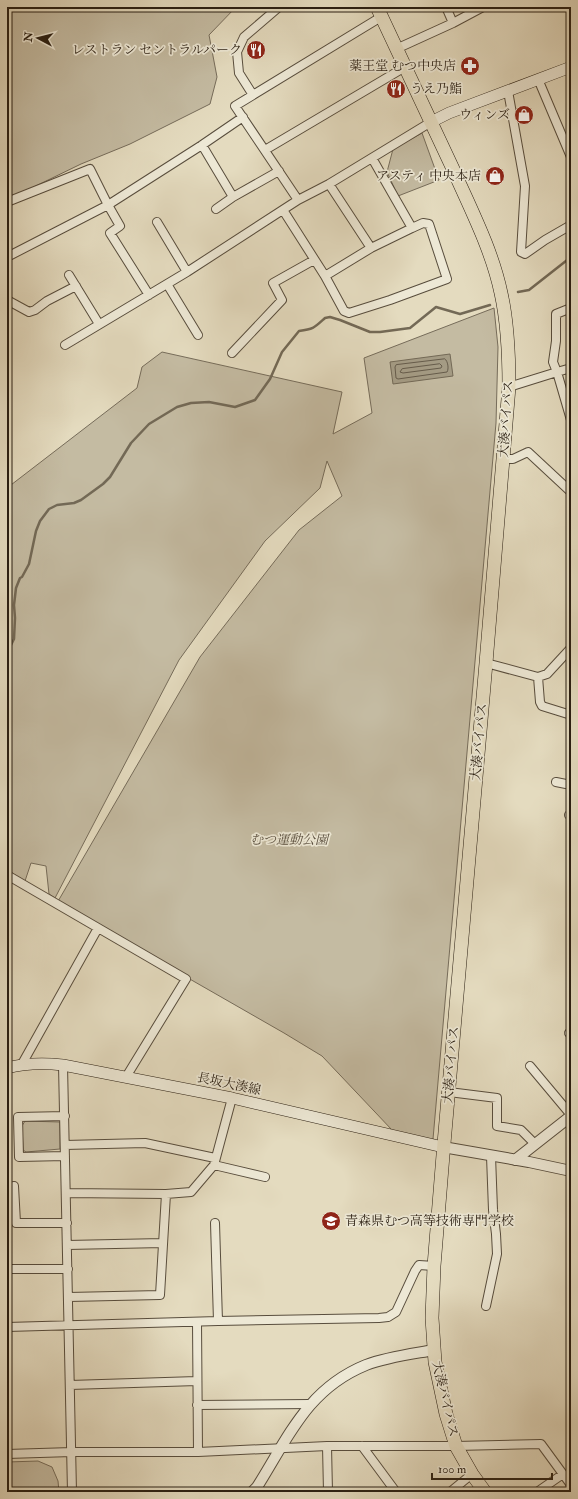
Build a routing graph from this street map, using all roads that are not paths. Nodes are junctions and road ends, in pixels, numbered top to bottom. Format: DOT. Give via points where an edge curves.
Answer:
graph roads {
  1 [pos="279,7"];
  2 [pos="446,7"];
  3 [pos="483,7"];
  4 [pos="379,12"];
  5 [pos="453,23"];
  6 [pos="396,48"];
  7 [pos="405,67"];
  8 [pos="571,67"];
  9 [pos="538,80"];
  10 [pos="508,91"];
  11 [pos="253,95"];
  12 [pos="243,117"];
  13 [pos="431,122"];
  14 [pos="202,145"];
  15 [pos="265,150"];
  16 [pos="571,157"];
  17 [pos="372,158"];
  18 [pos="279,172"];
  19 [pos="329,184"];
  20 [pos="233,197"];
  21 [pos="298,200"];
  22 [pos="7,202"];
  23 [pos="108,206"];
  24 [pos="216,209"];
  25 [pos="283,210"];
  26 [pos="157,222"];
  27 [pos="571,226"];
  28 [pos="412,228"];
  29 [pos="371,248"];
  30 [pos="7,257"];
  31 [pos="314,260"];
  32 [pos="187,272"];
  33 [pos="69,275"];
  34 [pos="325,276"];
  35 [pos="167,284"];
  36 [pos="76,286"];
  37 [pos="149,295"];
  38 [pos="7,300"];
  39 [pos="571,308"];
  40 [pos="99,324"];
  41 [pos="198,335"];
  42 [pos="65,346"];
  43 [pos="232,353"];
  44 [pos="571,368"];
  45 [pos="557,372"];
  46 [pos="509,387"];
  47 [pos="571,420"];
  48 [pos="503,459"];
  49 [pos="571,492"];
  50 [pos="571,648"];
  51 [pos="486,664"];
  52 [pos="538,677"];
  53 [pos="571,715"];
  54 [pos="556,782"];
  55 [pos="571,785"];
  56 [pos="7,875"];
  57 [pos="98,928"];
  58 [pos="22,1064"];
  59 [pos="64,1065"];
  60 [pos="530,1066"];
  61 [pos="7,1068"];
  62 [pos="126,1077"];
  63 [pos="449,1092"];
  64 [pos="232,1098"];
  65 [pos="64,1116"];
  66 [pos="571,1116"];
  67 [pos="535,1144"];
  68 [pos="65,1145"];
  69 [pos="443,1147"];
  70 [pos="65,1156"];
  71 [pos="492,1156"];
  72 [pos="516,1160"];
  73 [pos="215,1162"];
  74 [pos="571,1171"];
  75 [pos="265,1177"];
  76 [pos="14,1186"];
  77 [pos="66,1193"];
  78 [pos="166,1194"];
  79 [pos="67,1223"];
  80 [pos="215,1223"];
  81 [pos="163,1242"];
  82 [pos="67,1245"];
  83 [pos="434,1266"];
  84 [pos="7,1269"];
  85 [pos="68,1269"];
  86 [pos="68,1297"];
  87 [pos="486,1306"];
  88 [pos="218,1321"];
  89 [pos="197,1322"];
  90 [pos="69,1326"];
  91 [pos="7,1327"];
  92 [pos="434,1350"];
  93 [pos="197,1381"];
  94 [pos="70,1385"];
  95 [pos="310,1404"];
  96 [pos="197,1405"];
  97 [pos="327,1446"];
  98 [pos="362,1446"];
  99 [pos="456,1446"];
  100 [pos="280,1448"];
  101 [pos="72,1452"];
  102 [pos="198,1452"];
  103 [pos="7,1454"];
  104 [pos="472,1474"];
  105 [pos="563,1474"];
  106 [pos="571,1485"];
  107 [pos="72,1492"];
  108 [pos="252,1492"];
  109 [pos="328,1492"];
  110 [pos="396,1492"];
  111 [pos="450,1492"];
  112 [pos="485,1492"];
  113 [pos="537,1492"];
  1 -- 11 [label="street" via="244,37 237,52 239,73"];
  2 -- 5 [label="street"];
  3 -- 5 [label="street"];
  4 -- 6 [label="highway, 大湊バイパス"];
  4 -- 11 [label="street"];
  5 -- 6 [label="street"];
  6 -- 7 [label="highway, 大湊バイパス"];
  7 -- 13 [label="highway, 大湊バイパス"];
  7 -- 15 [label="street"];
  8 -- 9 [label="main road"];
  9 -- 10 [label="main road"];
  9 -- 16 [label="street"];
  10 -- 13 [label="main road"];
  10 -- 27 [label="street" via="525,186 520,252 525,254"];
  11 -- 12 [label="street" via="236,106"];
  12 -- 14 [label="street"];
  12 -- 15 [label="street"];
  13 -- 17 [label="street"];
  13 -- 46 [label="highway, 大湊バイパス" via="492,259 507,325"];
  14 -- 20 [label="street"];
  14 -- 23 [label="street"];
  15 -- 18 [label="street"];
  17 -- 19 [label="street"];
  17 -- 28 [label="street"];
  18 -- 20 [label="street"];
  18 -- 21 [label="street"];
  19 -- 21 [label="street"];
  19 -- 29 [label="street"];
  20 -- 24 [label="street"];
  21 -- 25 [label="street"];
  22 -- 23 [label="street" via="90,169"];
  23 -- 30 [label="street"];
  23 -- 37 [label="street" via="120,226 110,233"];
  25 -- 31 [label="street"];
  25 -- 32 [label="street"];
  26 -- 32 [label="street"];
  28 -- 29 [label="street"];
  28 -- 34 [label="street" via="423,223 429,224 447,279 349,313 344,310"];
  29 -- 34 [label="street"];
  31 -- 34 [label="street"];
  31 -- 43 [label="street" via="272,283 282,300"];
  32 -- 35 [label="street"];
  33 -- 36 [label="street"];
  35 -- 37 [label="street"];
  35 -- 41 [label="street"];
  36 -- 38 [label="street" via="30,312"];
  36 -- 40 [label="street"];
  37 -- 40 [label="street"];
  39 -- 45 [label="street" via="556,314 554,362"];
  40 -- 42 [label="street"];
  44 -- 45 [label="street"];
  45 -- 46 [label="street"];
  45 -- 47 [label="street"];
  46 -- 48 [label="highway, 大湊バイパス"];
  48 -- 49 [label="street" via="513,459 528,452"];
  48 -- 51 [label="highway, 大湊バイパス"];
  50 -- 52 [label="street" via="547,674"];
  51 -- 52 [label="street"];
  51 -- 63 [label="highway, 大湊バイパス"];
  52 -- 53 [label="street" via="542,706"];
  54 -- 55 [label="street"];
  56 -- 57 [label="street"];
  57 -- 58 [label="street"];
  57 -- 62 [label="street" via="186,979"];
  58 -- 59 [label="main road, 長坂大湊線"];
  58 -- 61 [label="main road, 長坂大湊線"];
  59 -- 62 [label="main road, 長坂大湊線"];
  59 -- 65 [label="street"];
  60 -- 66 [label="street"];
  62 -- 64 [label="main road, 長坂大湊線"];
  63 -- 67 [label="street" via="497,1098 497,1126 522,1130"];
  63 -- 69 [label="highway, 大湊バイパス"];
  64 -- 69 [label="main road, 長坂大湊線"];
  64 -- 73 [label="street"];
  65 -- 68 [label="street"];
  65 -- 70 [label="street" via="18,1117 19,1157"];
  66 -- 67 [label="street"];
  67 -- 72 [label="street"];
  68 -- 70 [label="street"];
  68 -- 73 [label="street" via="145,1143"];
  69 -- 71 [label="street"];
  69 -- 83 [label="highway, 大湊バイパス"];
  70 -- 77 [label="street"];
  71 -- 72 [label="street"];
  71 -- 87 [label="street" via="496,1254"];
  72 -- 74 [label="street"];
  73 -- 75 [label="street"];
  73 -- 78 [label="street" via="191,1192"];
  76 -- 79 [label="street" via="16,1223"];
  77 -- 78 [label="street"];
  77 -- 79 [label="street"];
  78 -- 81 [label="street"];
  79 -- 82 [label="street"];
  80 -- 88 [label="street"];
  81 -- 82 [label="street"];
  81 -- 86 [label="street" via="160,1295"];
  82 -- 85 [label="street"];
  83 -- 88 [label="street" via="419,1266 396,1312 388,1316"];
  83 -- 92 [label="highway, 大湊バイパス"];
  84 -- 85 [label="street"];
  85 -- 86 [label="street"];
  86 -- 90 [label="street"];
  88 -- 89 [label="street"];
  89 -- 90 [label="street"];
  89 -- 93 [label="street"];
  90 -- 91 [label="street"];
  90 -- 94 [label="street"];
  92 -- 95 [label="street" via="366,1365 338,1380"];
  92 -- 99 [label="highway, 大湊バイパス" via="441,1395"];
  93 -- 94 [label="street"];
  93 -- 96 [label="street"];
  94 -- 101 [label="street"];
  95 -- 96 [label="street"];
  95 -- 100 [label="street"];
  96 -- 102 [label="street"];
  97 -- 98 [label="street"];
  97 -- 100 [label="street"];
  97 -- 109 [label="street"];
  98 -- 99 [label="street"];
  98 -- 110 [label="street"];
  99 -- 104 [label="highway, 大湊バイパス"];
  99 -- 105 [label="street" via="541,1444"];
  100 -- 102 [label="street"];
  100 -- 108 [label="street"];
  101 -- 102 [label="street"];
  101 -- 103 [label="street"];
  101 -- 107 [label="street"];
  104 -- 111 [label="street"];
  104 -- 112 [label="highway, 大湊バイパス"];
  105 -- 106 [label="street"];
  105 -- 113 [label="street"];
}
